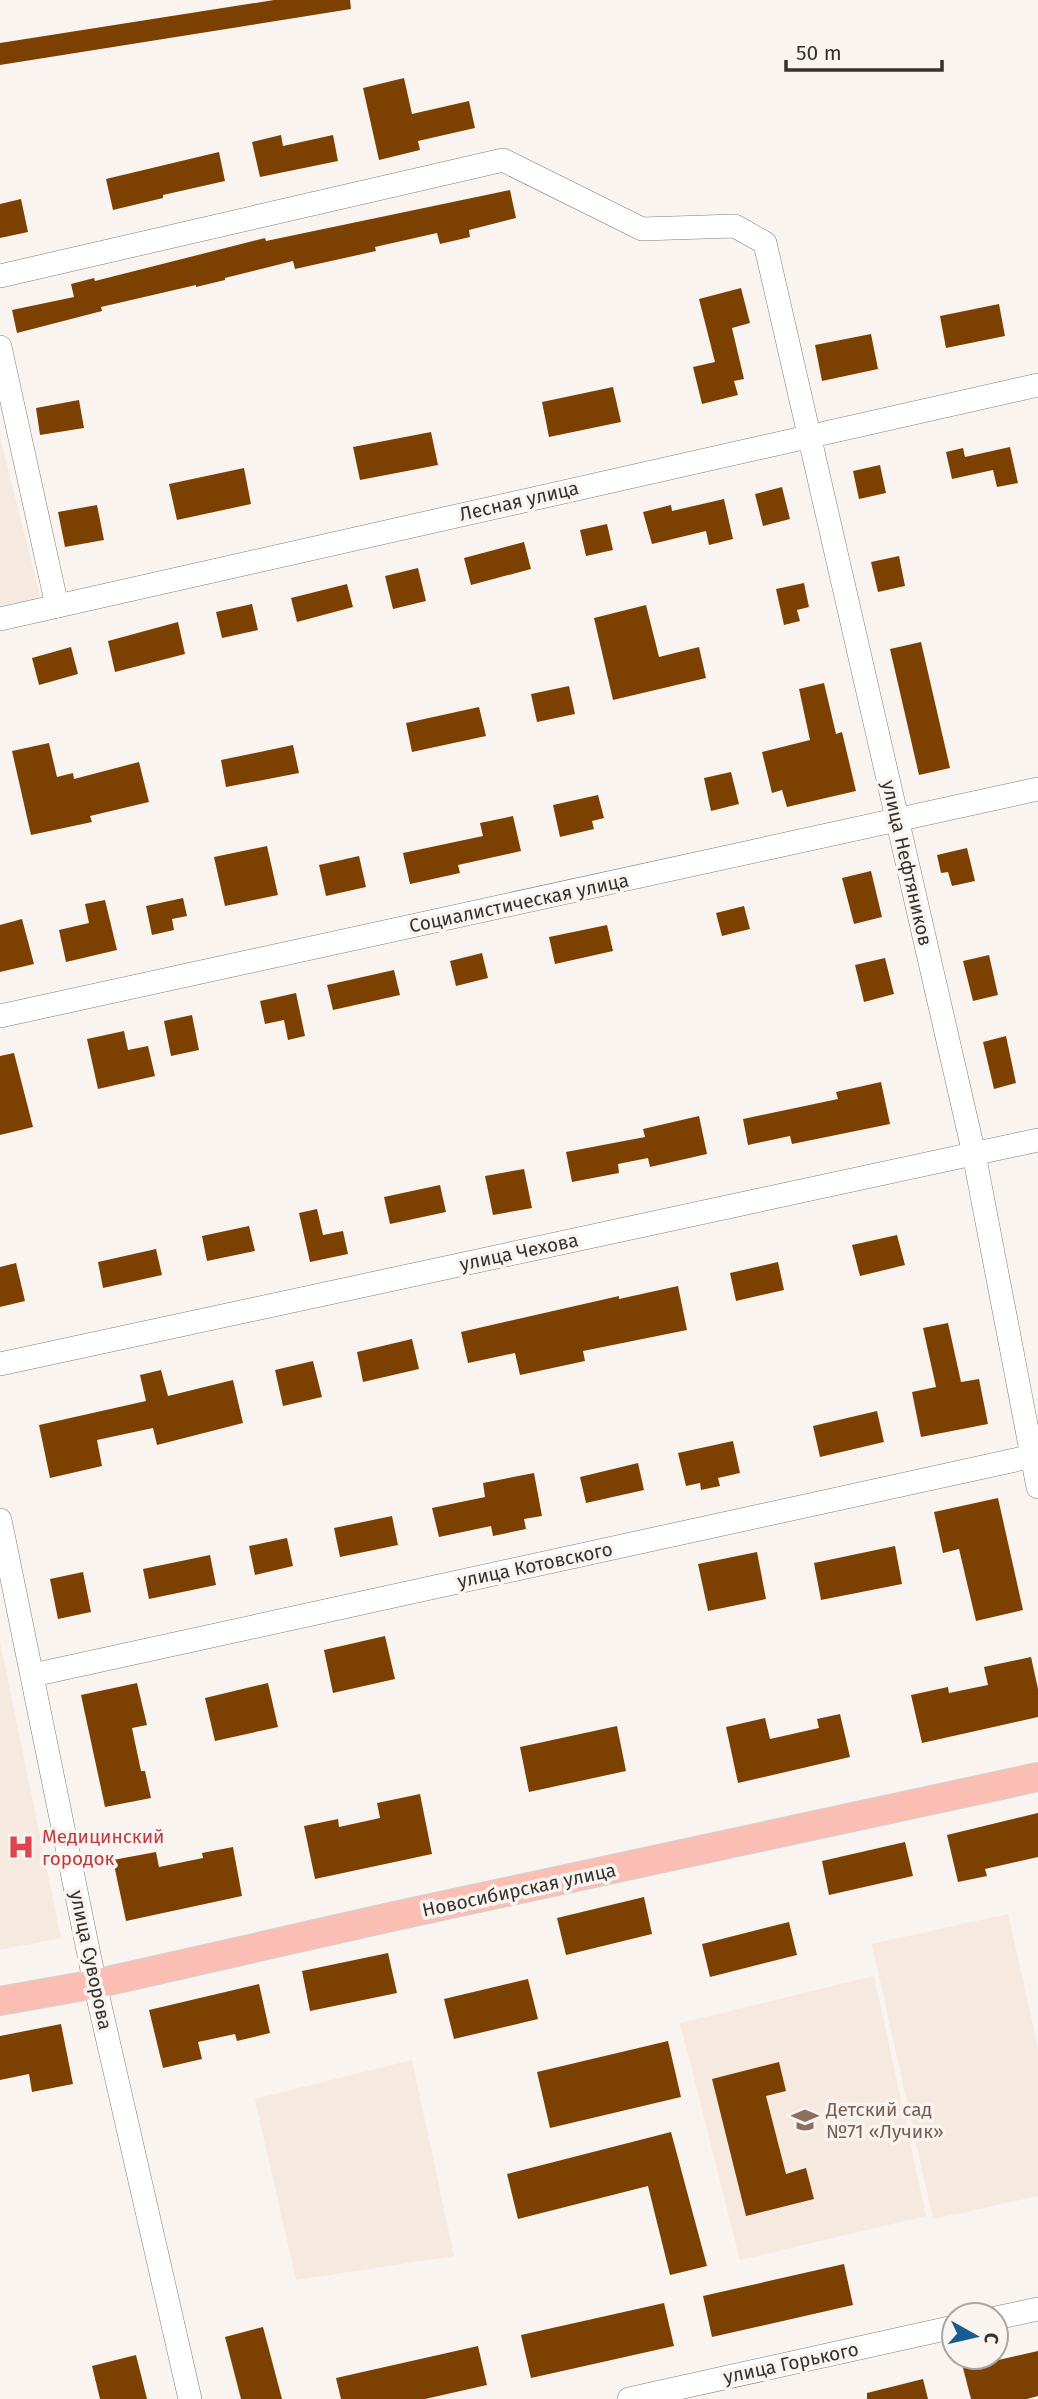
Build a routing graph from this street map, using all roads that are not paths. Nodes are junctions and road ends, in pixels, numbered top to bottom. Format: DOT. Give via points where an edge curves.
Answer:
graph roads {
  1 [pos="0,276"];
  2 [pos="1,362"];
  3 [pos="1038,385"];
  4 [pos="808,435"];
  5 [pos="57,606"];
  6 [pos="0,619"];
  7 [pos="1038,789"];
  8 [pos="897,821"];
  9 [pos="0,1016"];
  10 [pos="1038,1140"];
  11 [pos="974,1154"];
  12 [pos="0,1364"];
  13 [pos="1035,1455"];
  14 [pos="1038,1487"];
  15 [pos="0,1520"];
  16 [pos="33,1675"];
  17 [pos="1038,1777"];
  18 [pos="95,1984"];
  19 [pos="0,2001"];
  20 [pos="1038,2309"];
  21 [pos="1010,2315"];
  22 [pos="940,2330"];
  23 [pos="190,2399"];
  24 [pos="629,2399"];
  1 -- 4 [label="street, улица Нефтяников" via="503,160 642,229 735,226 765,243"];
  2 -- 5 [label="street"];
  3 -- 4 [label="street, Лесная улица"];
  4 -- 5 [label="street, Лесная улица"];
  4 -- 8 [label="street, улица Нефтяников"];
  5 -- 6 [label="street, Лесная улица"];
  7 -- 8 [label="street, Социалистическая улица"];
  8 -- 9 [label="street, Социалистическая улица"];
  8 -- 11 [label="street, улица Нефтяников"];
  10 -- 11 [label="street, улица Чехова"];
  11 -- 12 [label="street, улица Чехова"];
  11 -- 13 [label="street, улица Нефтяников"];
  13 -- 14 [label="street, улица Нефтяников"];
  13 -- 16 [label="street, улица Котовского"];
  15 -- 16 [label="street, улица Суворова"];
  16 -- 18 [label="street, улица Суворова"];
  17 -- 18 [label="main road, Новосибирская улица"];
  18 -- 19 [label="main road, Новосибирская улица"];
  18 -- 23 [label="street, улица Суворова"];
  20 -- 21 [label="street"];
  22 -- 24 [label="street, улица Горького"];
}
